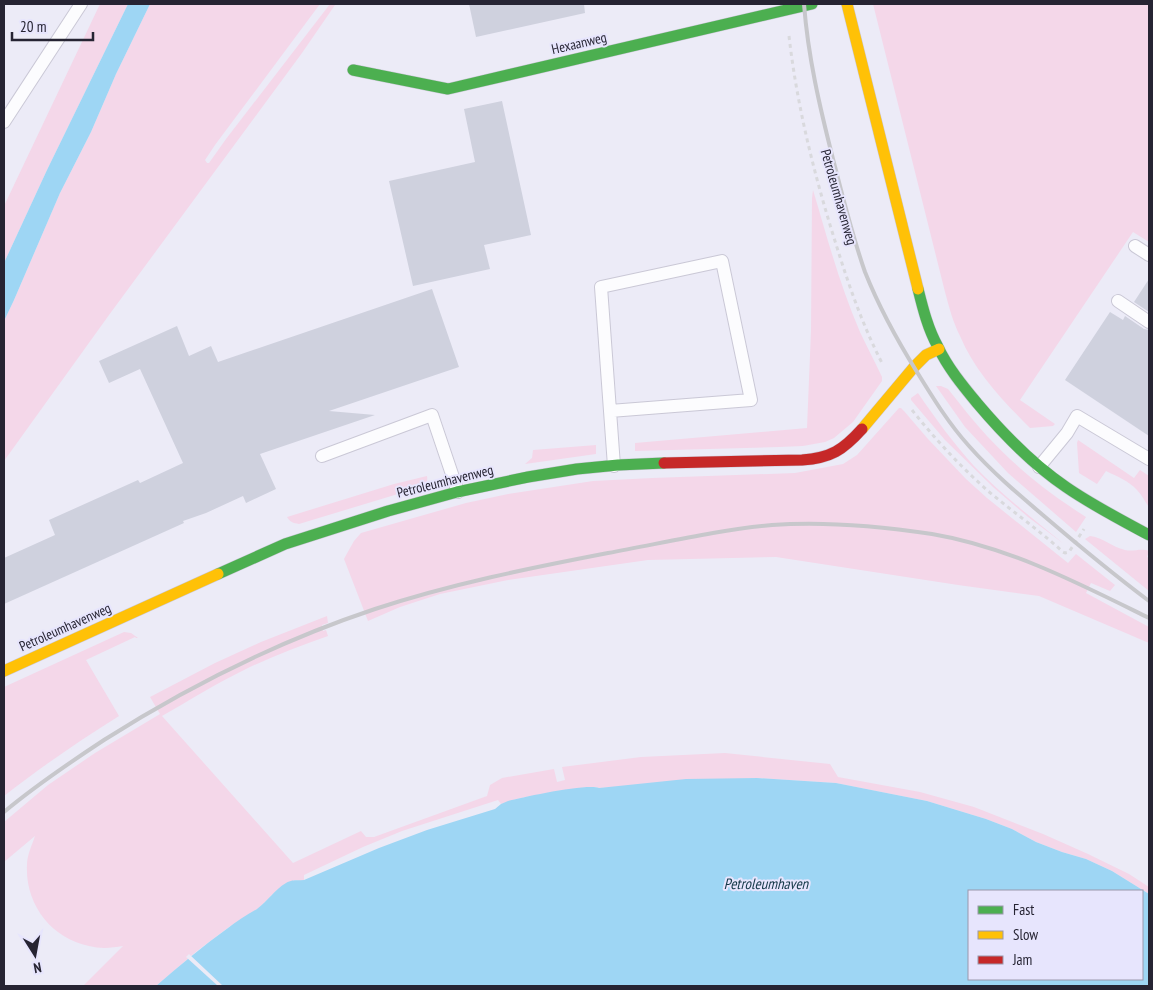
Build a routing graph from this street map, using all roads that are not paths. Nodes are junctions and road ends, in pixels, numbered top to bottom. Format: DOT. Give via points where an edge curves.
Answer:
graph roads {
  1 [pos="81,4"];
  2 [pos="812,4"];
  3 [pos="848,4"];
  4 [pos="353,70"];
  5 [pos="4,119"];
  6 [pos="1135,246"];
  7 [pos="1149,255"];
  8 [pos="1118,301"];
  9 [pos="1149,322"];
  10 [pos="938,349"];
  11 [pos="610,411"];
  12 [pos="322,456"];
  13 [pos="1149,459"];
  14 [pos="614,466"];
  15 [pos="1039,467"];
  16 [pos="458,492"];
  17 [pos="1149,535"];
  18 [pos="4,671"];
  1 -- 5 [label="lane"];
  2 -- 4 [label="street, Hexaanweg" via="448,88"];
  3 -- 10 [label="street" via="923,309"];
  6 -- 7 [label="lane"];
  8 -- 9 [label="lane"];
  10 -- 14 [label="street, Petroleumhavenweg" via="914,367 846,446 828,456"];
  10 -- 15 [label="street" via="991,420"];
  11 -- 11 [label="lane" via="601,287 722,262 751,400"];
  11 -- 14 [label="lane"];
  12 -- 16 [label="lane" via="432,416"];
  13 -- 15 [label="lane" via="1078,416"];
  14 -- 16 [label="street, Petroleumhavenweg" via="564,471"];
  15 -- 17 [label="street" via="1096,507"];
  16 -- 18 [label="street, Petroleumhavenweg" via="285,544"];
}
